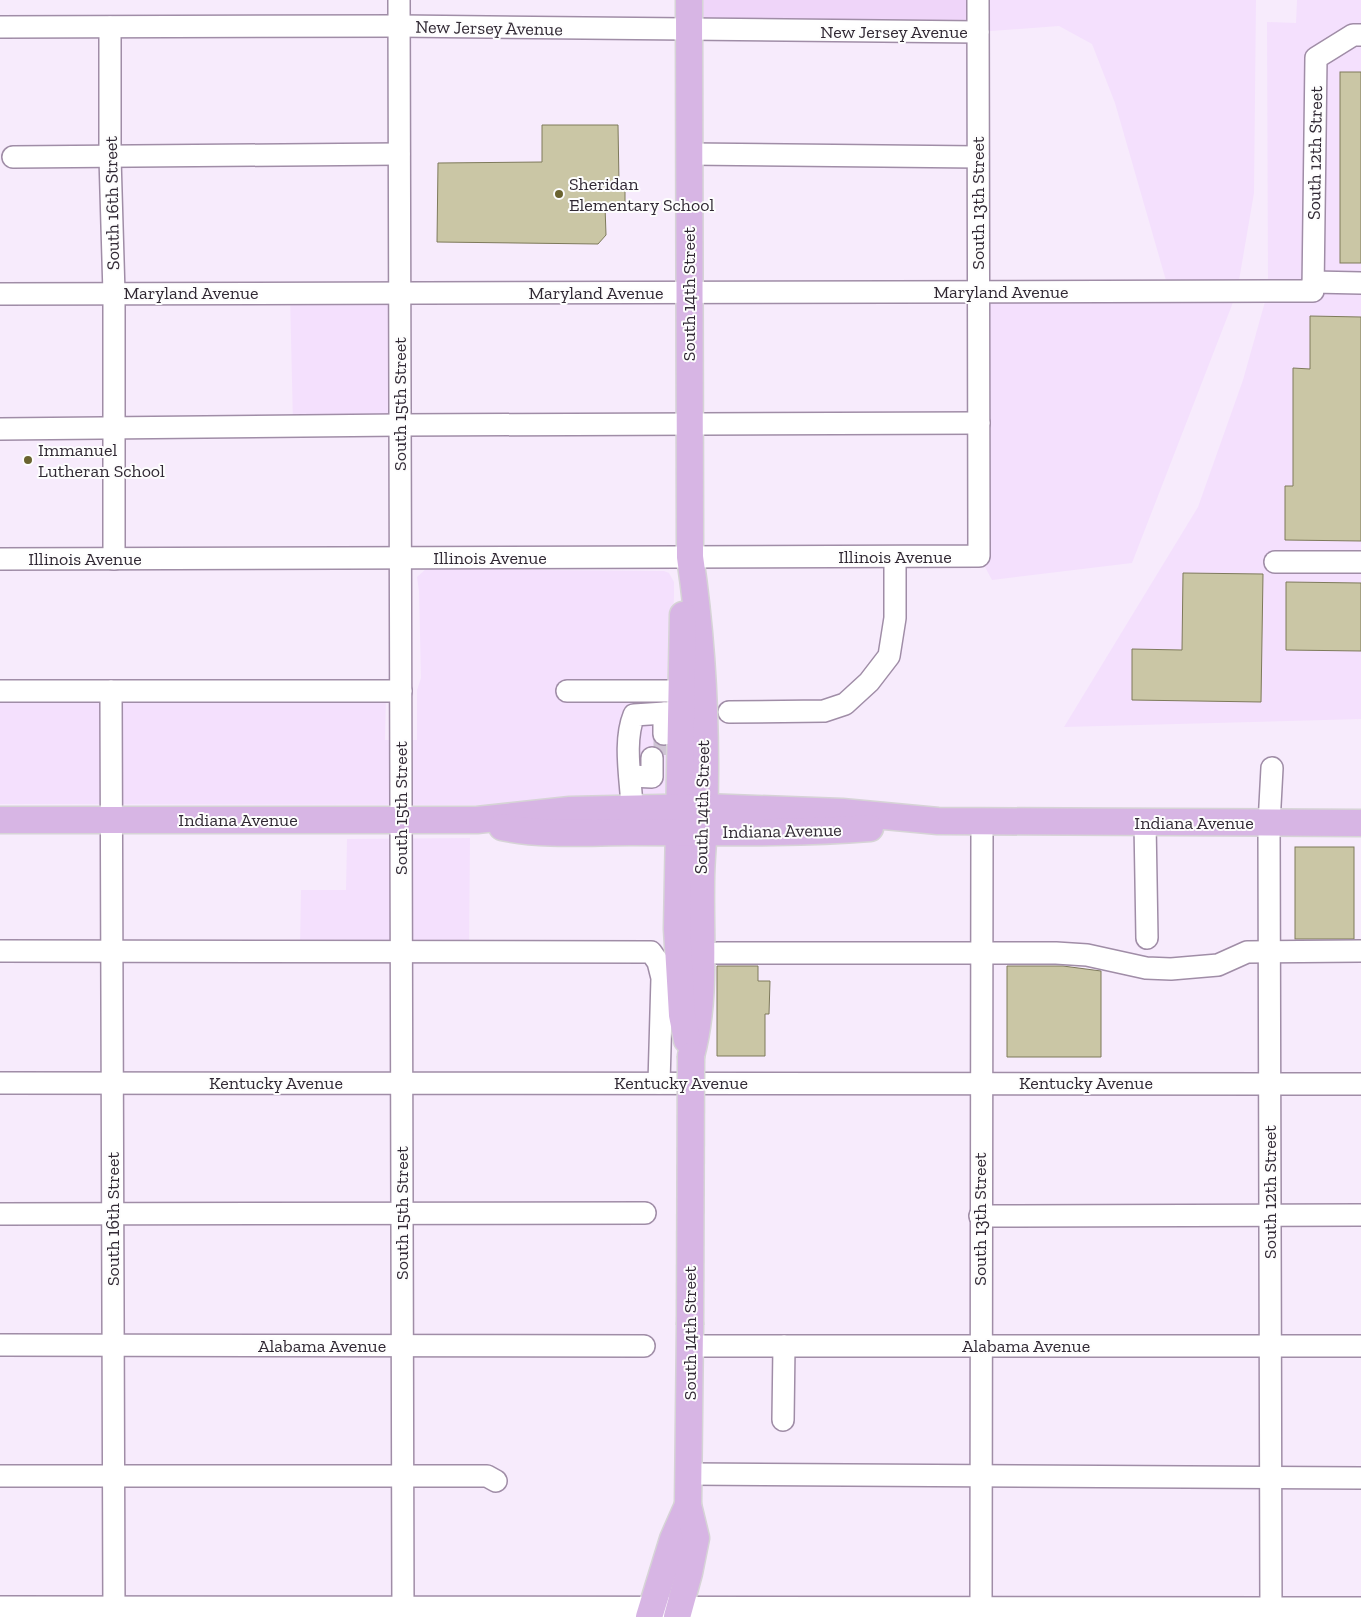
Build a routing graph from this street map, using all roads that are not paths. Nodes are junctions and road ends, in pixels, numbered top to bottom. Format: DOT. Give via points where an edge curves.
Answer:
graph roads {
  1 [pos="399,0"];
  2 [pos="688,0"];
  3 [pos="978,0"];
  4 [pos="110,26"];
  5 [pos="399,26"];
  6 [pos="0,27"];
  7 [pos="688,31"];
  8 [pos="978,32"];
  9 [pos="1357,35"];
  10 [pos="400,154"];
  11 [pos="689,154"];
  12 [pos="13,157"];
  13 [pos="110,157"];
  14 [pos="978,157"];
  15 [pos="1361,283"];
  16 [pos="1313,287"];
  17 [pos="689,292"];
  18 [pos="978,292"];
  19 [pos="400,293"];
  20 [pos="0,294"];
  21 [pos="114,294"];
  22 [pos="979,423"];
  23 [pos="689,424"];
  24 [pos="400,425"];
  25 [pos="0,429"];
  26 [pos="115,429"];
  27 [pos="979,556"];
  28 [pos="690,557"];
  29 [pos="895,557"];
  30 [pos="400,558"];
  31 [pos="114,559"];
  32 [pos="0,560"];
  33 [pos="1275,562"];
  34 [pos="1361,562"];
  35 [pos="0,691"];
  36 [pos="112,691"];
  37 [pos="401,691"];
  38 [pos="568,692"];
  39 [pos="729,712"];
  40 [pos="665,716"];
  41 [pos="656,764"];
  42 [pos="1272,768"];
  43 [pos="630,776"];
  44 [pos="632,808"];
  45 [pos="0,820"];
  46 [pos="112,820"];
  47 [pos="401,820"];
  48 [pos="477,820"];
  49 [pos="691,820"];
  50 [pos="982,821"];
  51 [pos="1145,822"];
  52 [pos="1361,823"];
  53 [pos="1269,824"];
  54 [pos="1147,938"];
  55 [pos="112,950"];
  56 [pos="1270,950"];
  57 [pos="0,951"];
  58 [pos="1361,951"];
  59 [pos="982,952"];
  60 [pos="401,953"];
  61 [pos="717,953"];
  62 [pos="0,1083"];
  63 [pos="112,1083"];
  64 [pos="402,1083"];
  65 [pos="659,1083"];
  66 [pos="980,1083"];
  67 [pos="1270,1084"];
  68 [pos="1361,1084"];
  69 [pos="646,1213"];
  70 [pos="0,1214"];
  71 [pos="114,1214"];
  72 [pos="402,1214"];
  73 [pos="1361,1215"];
  74 [pos="980,1216"];
  75 [pos="1270,1216"];
  76 [pos="690,1336"];
  77 [pos="0,1345"];
  78 [pos="113,1345"];
  79 [pos="402,1346"];
  80 [pos="644,1346"];
  81 [pos="784,1346"];
  82 [pos="981,1346"];
  83 [pos="1270,1346"];
  84 [pos="1361,1346"];
  85 [pos="783,1420"];
  86 [pos="689,1474"];
  87 [pos="403,1475"];
  88 [pos="0,1476"];
  89 [pos="113,1476"];
  90 [pos="980,1476"];
  91 [pos="1270,1477"];
  92 [pos="1361,1478"];
  93 [pos="496,1481"];
  94 [pos="688,1504"];
  95 [pos="0,1607"];
  96 [pos="1361,1608"];
  97 [pos="114,1612"];
  98 [pos="403,1612"];
  99 [pos="650,1612"];
  100 [pos="678,1612"];
  101 [pos="849,1612"];
  102 [pos="981,1613"];
  103 [pos="1271,1613"];
  1 -- 5 [label="street, South 15th Street"];
  2 -- 7 [label="main road, South 14th Street"];
  3 -- 8 [label="street, South 13th Street"];
  4 -- 5 [label="street, New Jersey Avenue"];
  4 -- 6 [label="street, New Jersey Avenue"];
  4 -- 13 [label="street, South 16th Street"];
  5 -- 7 [label="street, New Jersey Avenue"];
  5 -- 10 [label="street, South 15th Street"];
  7 -- 8 [label="street, New Jersey Avenue"];
  7 -- 11 [label="main road, South 14th Street"];
  8 -- 14 [label="street, South 13th Street"];
  9 -- 16 [label="street, South 12th Street" via="1316,58"];
  10 -- 13 [label="street"];
  10 -- 19 [label="street, South 15th Street"];
  11 -- 14 [label="street"];
  11 -- 17 [label="main road, South 14th Street"];
  12 -- 13 [label="street"];
  13 -- 21 [label="street, South 16th Street"];
  14 -- 18 [label="street, South 13th Street"];
  15 -- 16 [label="street, Maryland Avenue"];
  16 -- 18 [label="street, Maryland Avenue"];
  17 -- 18 [label="street, Maryland Avenue"];
  17 -- 19 [label="street, Maryland Avenue"];
  17 -- 23 [label="main road, South 14th Street"];
  18 -- 22 [label="street, South 13th Street"];
  19 -- 21 [label="street, Maryland Avenue"];
  19 -- 24 [label="street, South 15th Street"];
  20 -- 21 [label="street, Maryland Avenue"];
  21 -- 26 [label="street, South 16th Street"];
  22 -- 23 [label="street"];
  22 -- 27 [label="street, South 13th Street"];
  23 -- 24 [label="street"];
  23 -- 28 [label="main road, South 14th Street"];
  24 -- 26 [label="street"];
  24 -- 30 [label="street, South 15th Street"];
  25 -- 26 [label="street"];
  26 -- 31 [label="street, South 16th Street"];
  27 -- 29 [label="street, Illinois Avenue"];
  28 -- 29 [label="street, Illinois Avenue"];
  28 -- 30 [label="street, Illinois Avenue"];
  28 -- 40 [label="main road, South 14th Street"];
  28 -- 49 [label="main road, South 14th Street" via="699,625"];
  29 -- 39 [label="street" via="896,618 889,656 869,682 845,704 824,711"];
  30 -- 31 [label="street, Illinois Avenue"];
  30 -- 37 [label="street, South 15th Street"];
  31 -- 32 [label="street, Illinois Avenue"];
  33 -- 34 [label="street"];
  35 -- 36 [label="street"];
  36 -- 37 [label="street"];
  36 -- 46 [label="street, South 16th Street"];
  37 -- 47 [label="street, South 15th Street"];
  38 -- 40 [label="street"];
  40 -- 43 [label="street" via="634,715 630,723"];
  40 -- 49 [label="main road, South 14th Street"];
  41 -- 43 [label="street"];
  42 -- 53 [label="street, South 12th Street"];
  43 -- 44 [label="street"];
  44 -- 48 [label="main road, Indiana Avenue"];
  44 -- 49 [label="main road, Indiana Avenue"];
  45 -- 46 [label="main road, Indiana Avenue"];
  46 -- 47 [label="main road, Indiana Avenue"];
  46 -- 55 [label="street, South 16th Street"];
  47 -- 48 [label="main road, Indiana Avenue"];
  47 -- 60 [label="street, South 15th Street"];
  48 -- 49 [label="main road, Indiana Avenue" via="531,831"];
  49 -- 50 [label="main road, Indiana Avenue" via="838,830 938,821"];
  49 -- 76 [label="main road, South 14th Street, bridge" via="690,868 677,929 682,1008 691,1056"];
  50 -- 51 [label="main road, Indiana Avenue"];
  50 -- 59 [label="street, South 13th Street"];
  51 -- 53 [label="main road, Indiana Avenue"];
  51 -- 54 [label="street"];
  52 -- 53 [label="main road, Indiana Avenue"];
  53 -- 56 [label="street, South 12th Street"];
  55 -- 57 [label="street"];
  55 -- 60 [label="street"];
  55 -- 63 [label="street, South 16th Street"];
  56 -- 58 [label="street"];
  56 -- 59 [label="street" via="1245,952 1218,965 1171,970 1087,955"];
  56 -- 67 [label="street, South 12th Street"];
  59 -- 61 [label="street"];
  59 -- 66 [label="street, South 13th Street"];
  60 -- 64 [label="street, South 15th Street"];
  60 -- 65 [label="street" via="651,952 658,962 662,978"];
  62 -- 63 [label="street, Kentucky Avenue"];
  63 -- 64 [label="street, Kentucky Avenue"];
  63 -- 71 [label="street, South 16th Street"];
  64 -- 65 [label="street, Kentucky Avenue"];
  64 -- 72 [label="street, South 15th Street"];
  65 -- 66 [label="street, Kentucky Avenue"];
  66 -- 67 [label="street, Kentucky Avenue"];
  66 -- 74 [label="street, South 13th Street"];
  67 -- 68 [label="street, Kentucky Avenue"];
  67 -- 75 [label="street, South 12th Street"];
  69 -- 72 [label="street"];
  70 -- 71 [label="street"];
  71 -- 72 [label="street"];
  71 -- 78 [label="street, South 16th Street"];
  72 -- 79 [label="street, South 15th Street"];
  73 -- 75 [label="street"];
  74 -- 75 [label="street"];
  74 -- 82 [label="street, South 13th Street"];
  75 -- 83 [label="street, South 12th Street"];
  76 -- 81 [label="street, Alabama Avenue"];
  76 -- 86 [label="main road, South 14th Street"];
  77 -- 78 [label="street, Alabama Avenue"];
  78 -- 79 [label="street, Alabama Avenue"];
  78 -- 89 [label="street, South 16th Street"];
  79 -- 80 [label="street, Alabama Avenue"];
  79 -- 87 [label="street, South 15th Street"];
  81 -- 82 [label="street, Alabama Avenue"];
  81 -- 85 [label="street"];
  82 -- 83 [label="street, Alabama Avenue"];
  82 -- 90 [label="street, South 13th Street"];
  83 -- 84 [label="street, Alabama Avenue"];
  83 -- 91 [label="street, South 12th Street"];
  86 -- 90 [label="street"];
  86 -- 94 [label="main road, South 14th Street"];
  87 -- 89 [label="street"];
  87 -- 93 [label="street" via="487,1476"];
  87 -- 98 [label="street, South 15th Street"];
  88 -- 89 [label="street"];
  89 -- 97 [label="street, South 16th Street"];
  90 -- 91 [label="street"];
  90 -- 102 [label="street, South 13th Street"];
  91 -- 92 [label="street"];
  91 -- 103 [label="street, South 12th Street"];
  94 -- 99 [label="main road" via="673,1539"];
  94 -- 100 [label="main road, South 14th Street" via="696,1538"];
  95 -- 97 [label="street"];
  96 -- 103 [label="street"];
  97 -- 98 [label="street"];
  98 -- 99 [label="street" via="611,1607"];
  99 -- 100 [label="street"];
  100 -- 101 [label="street"];
  101 -- 102 [label="street"];
  102 -- 103 [label="street"];
}
